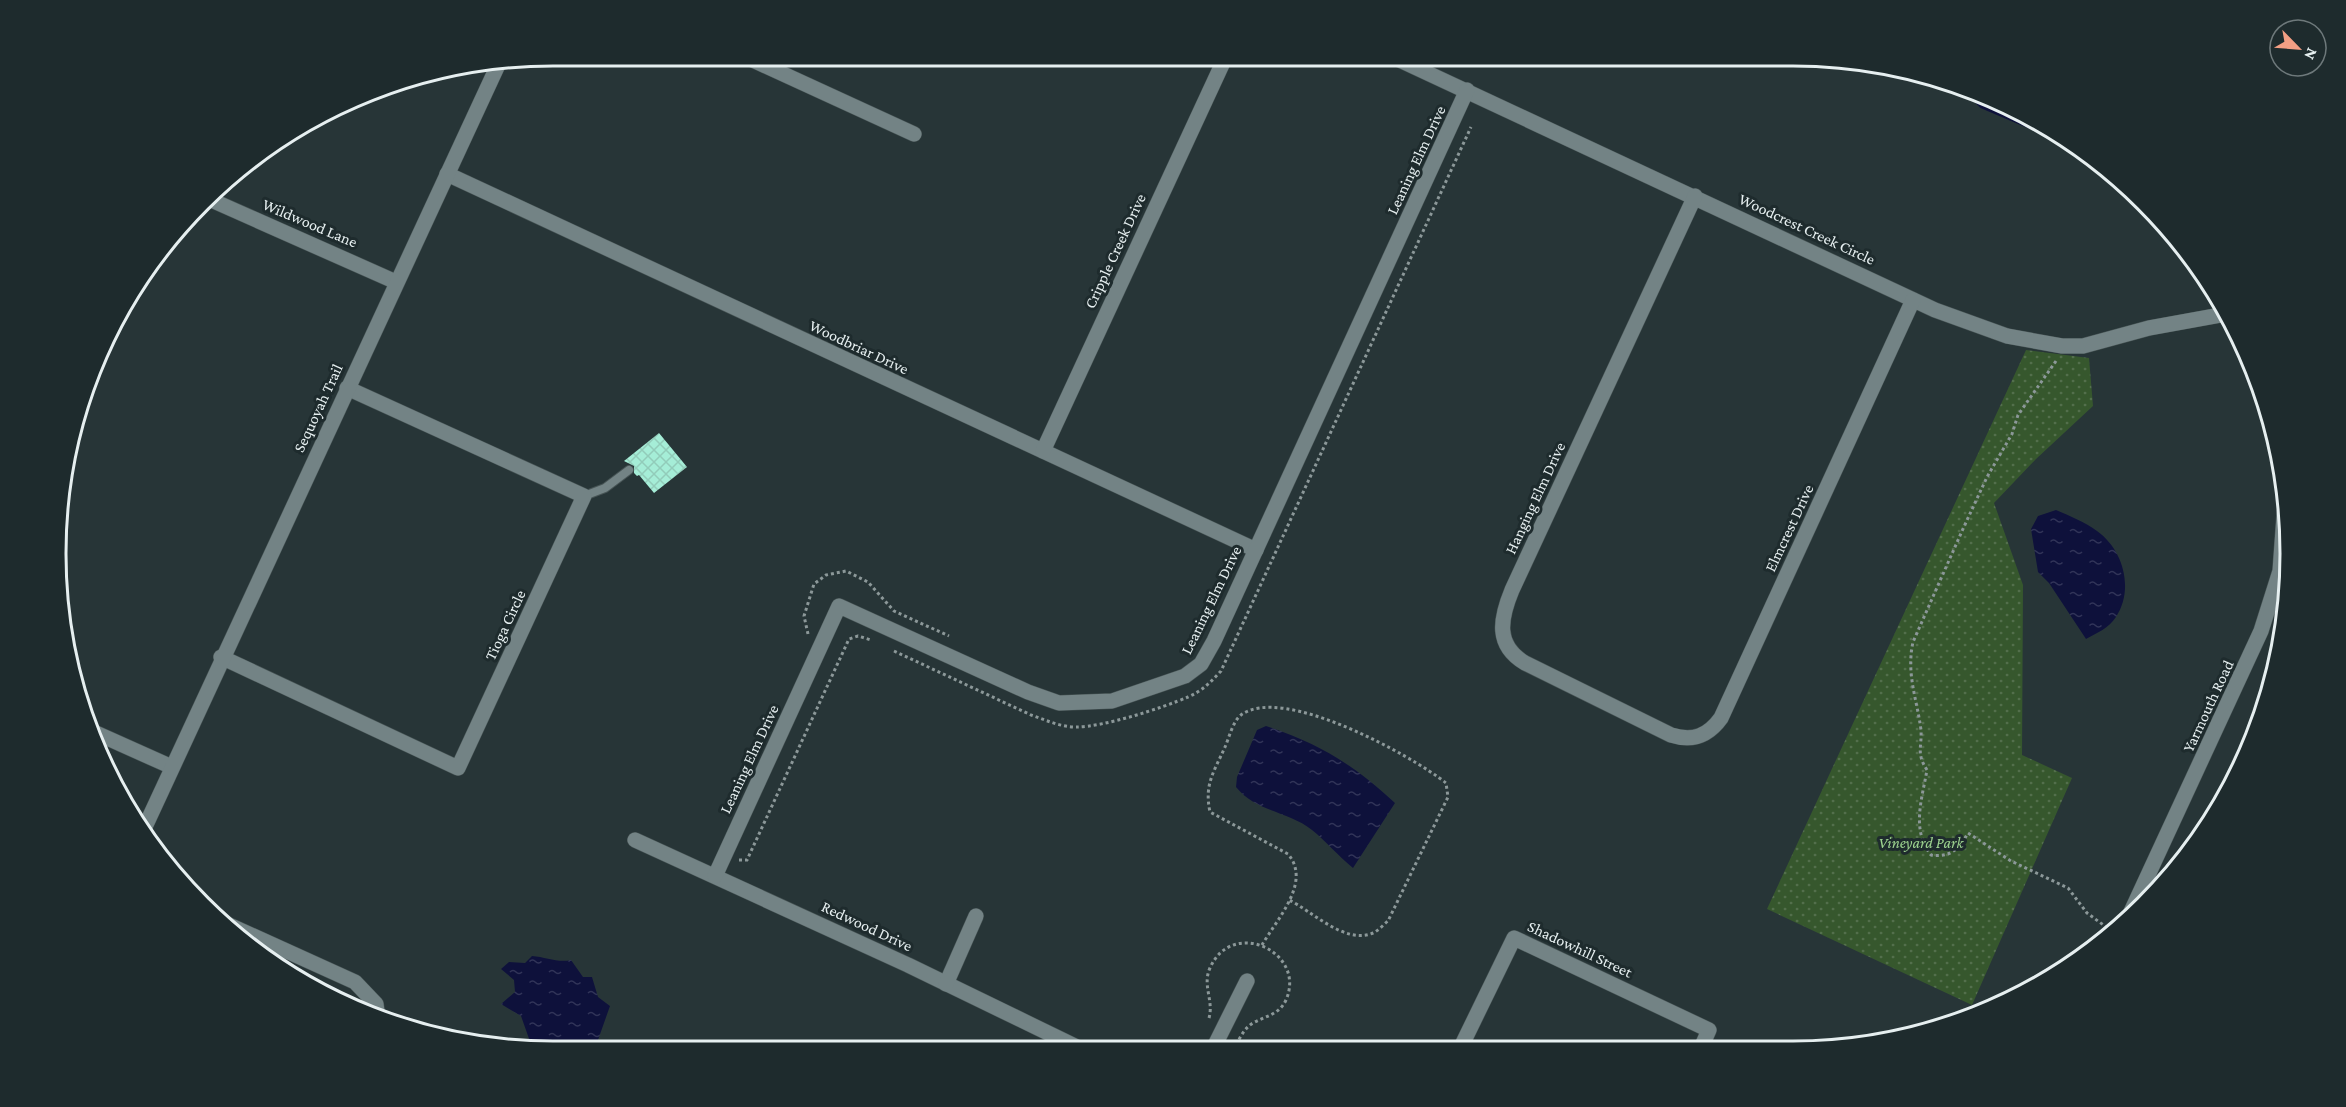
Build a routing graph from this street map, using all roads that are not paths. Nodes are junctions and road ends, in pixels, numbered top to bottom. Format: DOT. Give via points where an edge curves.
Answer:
graph roads {
  1 [pos="766,66"];
  2 [pos="1220,66"];
  3 [pos="1413,66"];
  4 [pos="496,69"];
  5 [pos="1467,90"];
  6 [pos="914,134"];
  7 [pos="447,174"];
  8 [pos="1695,196"];
  9 [pos="216,202"];
  10 [pos="396,282"];
  11 [pos="1913,300"];
  12 [pos="2218,315"];
  13 [pos="346,388"];
  14 [pos="1043,451"];
  15 [pos="629,470"];
  16 [pos="584,496"];
  17 [pos="1256,550"];
  18 [pos="2279,573"];
  19 [pos="221,657"];
  20 [pos="101,735"];
  21 [pos="1671,735"];
  22 [pos="172,767"];
  23 [pos="147,822"];
  24 [pos="634,840"];
  25 [pos="715,876"];
  26 [pos="2138,897"];
  27 [pos="976,916"];
  28 [pos="250,935"];
  29 [pos="1247,981"];
  30 [pos="946,984"];
  31 [pos="376,1007"];
  32 [pos="1064,1041"];
  33 [pos="1217,1041"];
  34 [pos="1463,1041"];
  35 [pos="1704,1041"];
  1 -- 6 [label="street"];
  2 -- 14 [label="street, Cripple Creek Drive"];
  3 -- 5 [label="street, Woodcrest Creek Circle"];
  4 -- 7 [label="street, Sequoyah Trail"];
  5 -- 8 [label="street, Woodcrest Creek Circle"];
  5 -- 17 [label="street, Leaning Elm Drive"];
  7 -- 10 [label="street, Sequoyah Trail"];
  7 -- 14 [label="street, Woodbriar Drive"];
  8 -- 11 [label="street, Woodcrest Creek Circle"];
  8 -- 21 [label="street, Hanging Elm Drive" via="1512,590 1501,630 1510,651 1524,663"];
  9 -- 10 [label="street, Wildwood Lane"];
  10 -- 13 [label="street, Sequoyah Trail"];
  11 -- 12 [label="street, Woodcrest Creek Circle" via="2007,336 2062,346 2098,344 2149,328"];
  11 -- 21 [label="street, Elmcrest Drive" via="1721,718 1714,728 1695,739"];
  13 -- 16 [label="street"];
  13 -- 19 [label="street, Sequoyah Trail"];
  14 -- 17 [label="street, Woodbriar Drive"];
  15 -- 16 [label="lane" via="605,488"];
  16 -- 19 [label="street, Tioga Circle" via="458,768"];
  17 -- 25 [label="street, Leaning Elm Drive" via="1207,655 1195,670 1112,701 1091,704 1047,700 839,606"];
  18 -- 26 [label="street, Yarmouth Road" via="2261,631"];
  19 -- 22 [label="street, Sequoyah Trail"];
  20 -- 22 [label="street"];
  22 -- 23 [label="street, Sequoyah Trail"];
  24 -- 25 [label="street, Redwood Drive"];
  25 -- 30 [label="street, Redwood Drive"];
  27 -- 30 [label="street"];
  28 -- 31 [label="street" via="355,982"];
  29 -- 33 [label="street"];
  30 -- 32 [label="street, Redwood Drive"];
  34 -- 35 [label="street, Shadowhill Street" via="1514,938 1709,1030"];
}
